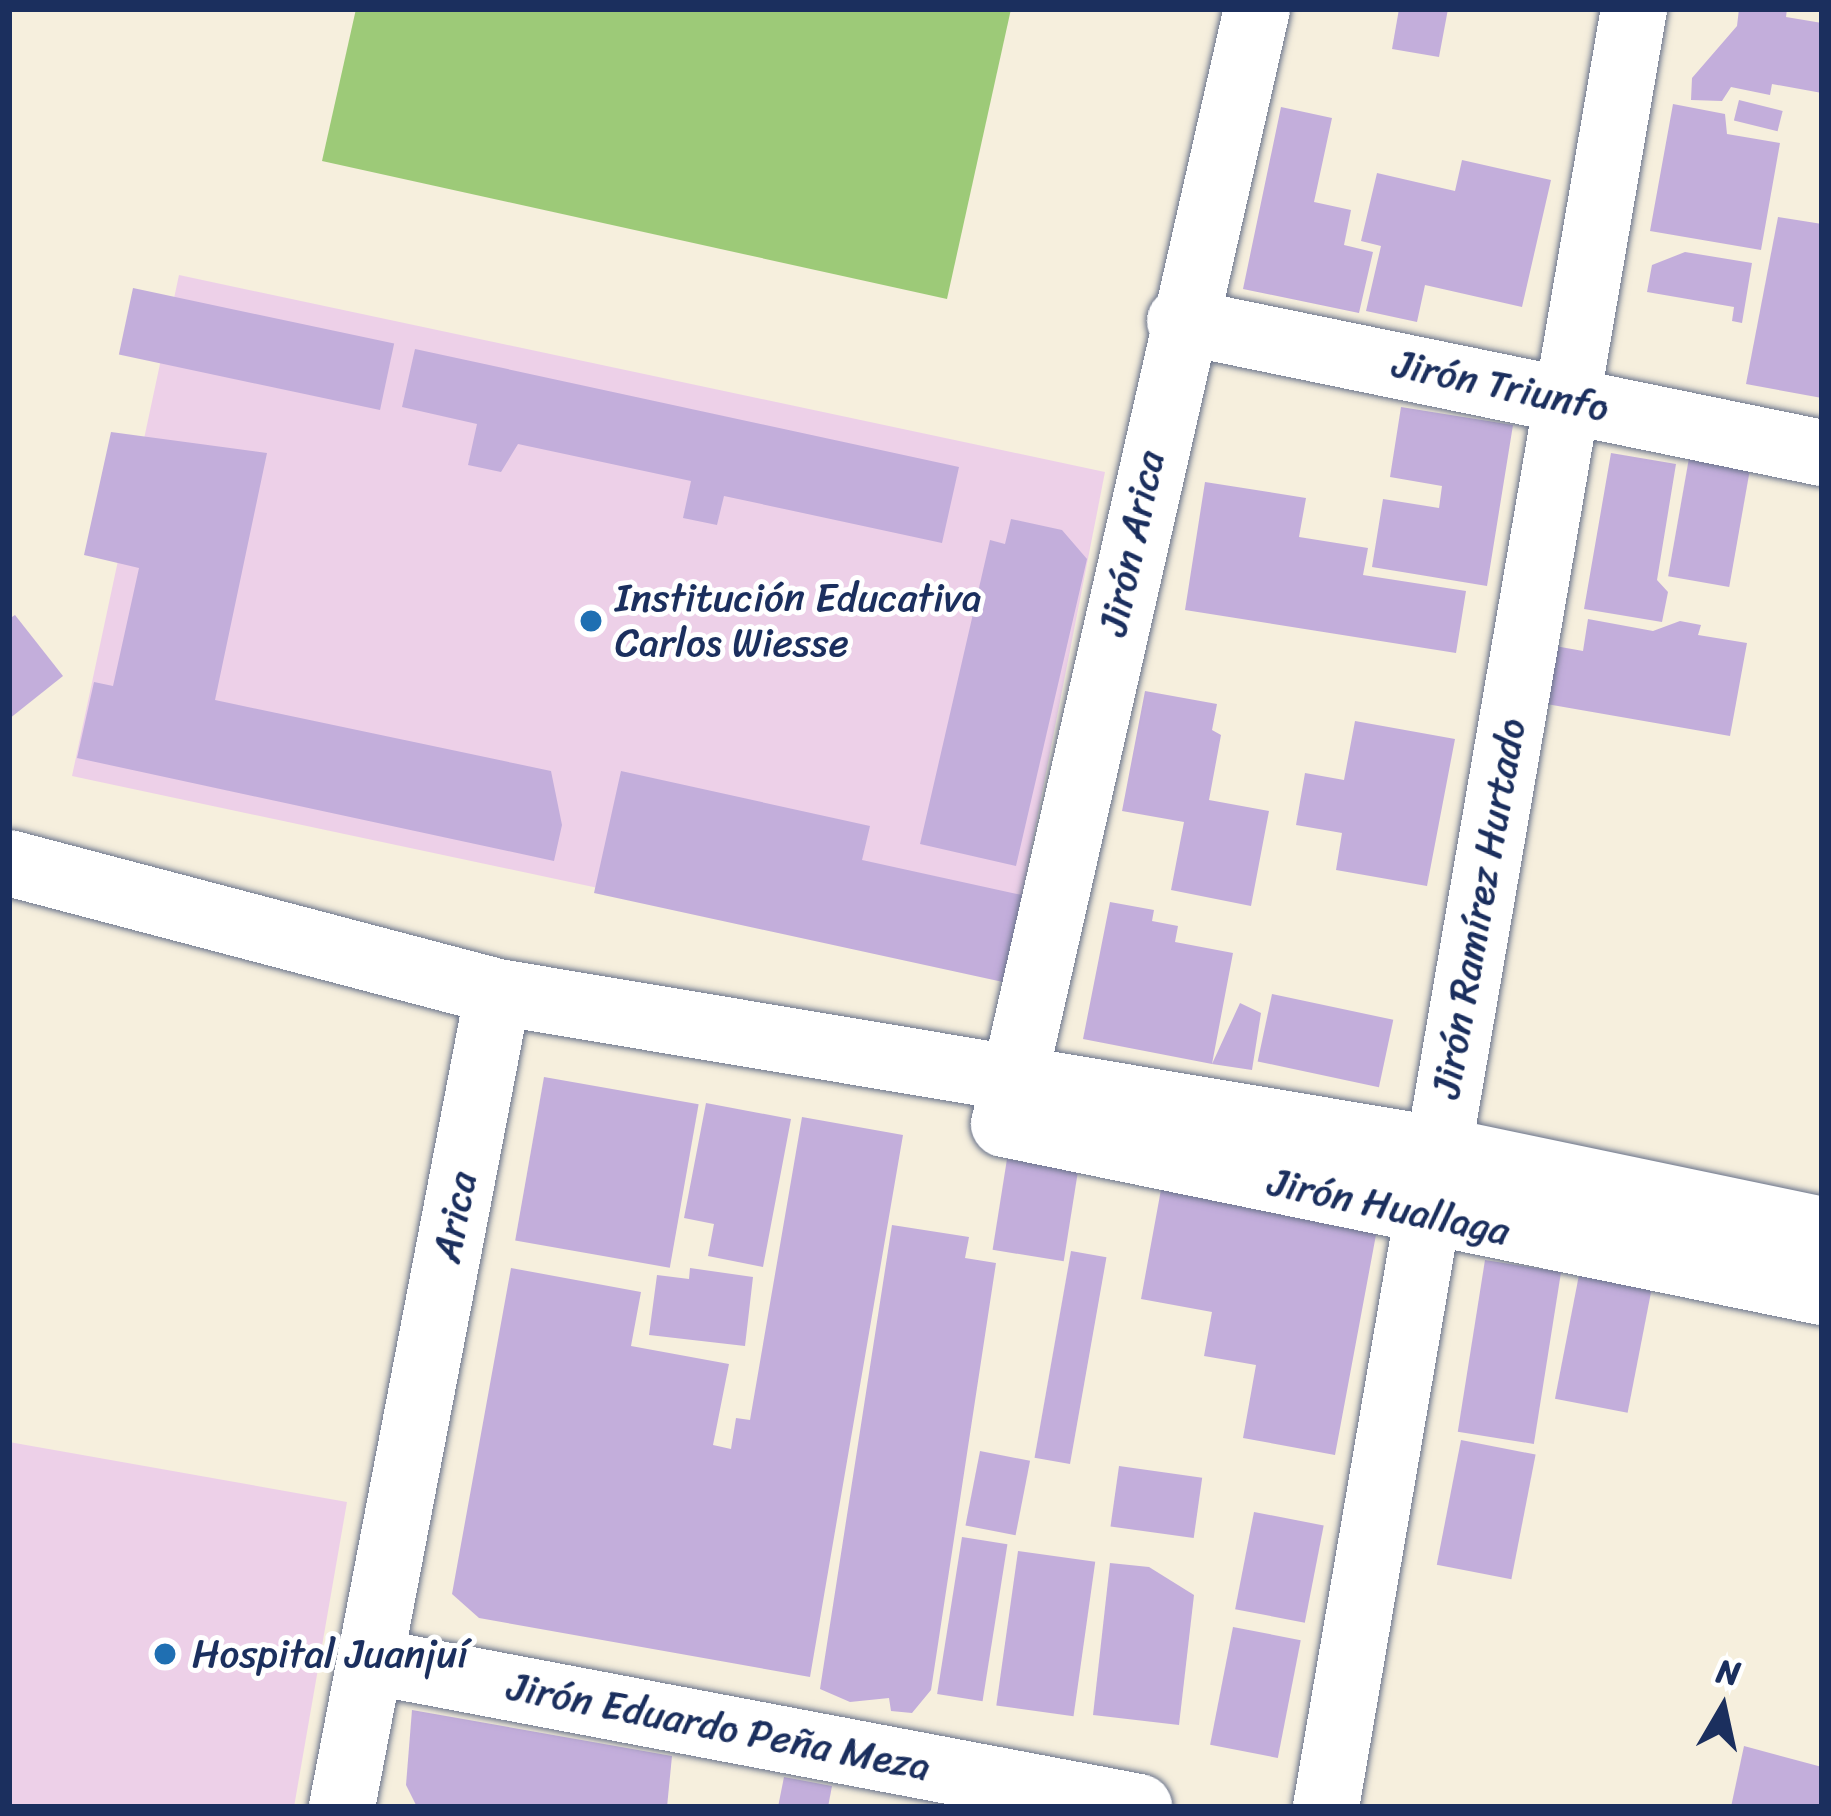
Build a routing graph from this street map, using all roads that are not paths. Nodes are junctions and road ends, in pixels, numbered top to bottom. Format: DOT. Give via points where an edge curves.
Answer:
graph roads {
  1 [pos="1257,9"];
  2 [pos="1634,9"];
  3 [pos="1180,320"];
  4 [pos="1572,400"];
  5 [pos="1822,453"];
  6 [pos="9,827"];
  7 [pos="9,863"];
  8 [pos="140,896"];
  9 [pos="498,992"];
  10 [pos="1016,1078"];
  11 [pos="1436,1149"];
  12 [pos="1424,1215"];
  13 [pos="1822,1230"];
  14 [pos="1822,1292"];
  15 [pos="370,1661"];
  16 [pos="342,1807"];
  17 [pos="1139,1807"];
  18 [pos="1326,1807"];
  1 -- 3 [label="main road, Jirón Arica"];
  2 -- 4 [label="main road, Jirón Ramírez Hurtado"];
  3 -- 4 [label="main road, Jirón Triunfo"];
  3 -- 10 [label="main road, Jirón Arica"];
  4 -- 5 [label="main road, Jirón Triunfo"];
  4 -- 11 [label="main road, Jirón Ramírez Hurtado"];
  6 -- 8 [label="main road"];
  7 -- 8 [label="main road"];
  8 -- 9 [label="main road"];
  9 -- 10 [label="main road, Jirón Huallaga"];
  9 -- 15 [label="main road, Arica"];
  10 -- 11 [label="main road, Jirón Huallaga"];
  10 -- 12 [label="main road, Jirón Huallaga" via="1004,1124"];
  11 -- 12 [label="main road, Jirón Ramírez Hurtado"];
  11 -- 13 [label="main road, Jirón Huallaga"];
  12 -- 14 [label="main road, Jirón Huallaga"];
  12 -- 18 [label="main road, Jirón Ramírez Hurtado"];
  15 -- 16 [label="main road, Arica"];
  15 -- 17 [label="main road, Jirón Eduardo Peña Meza"];
}
